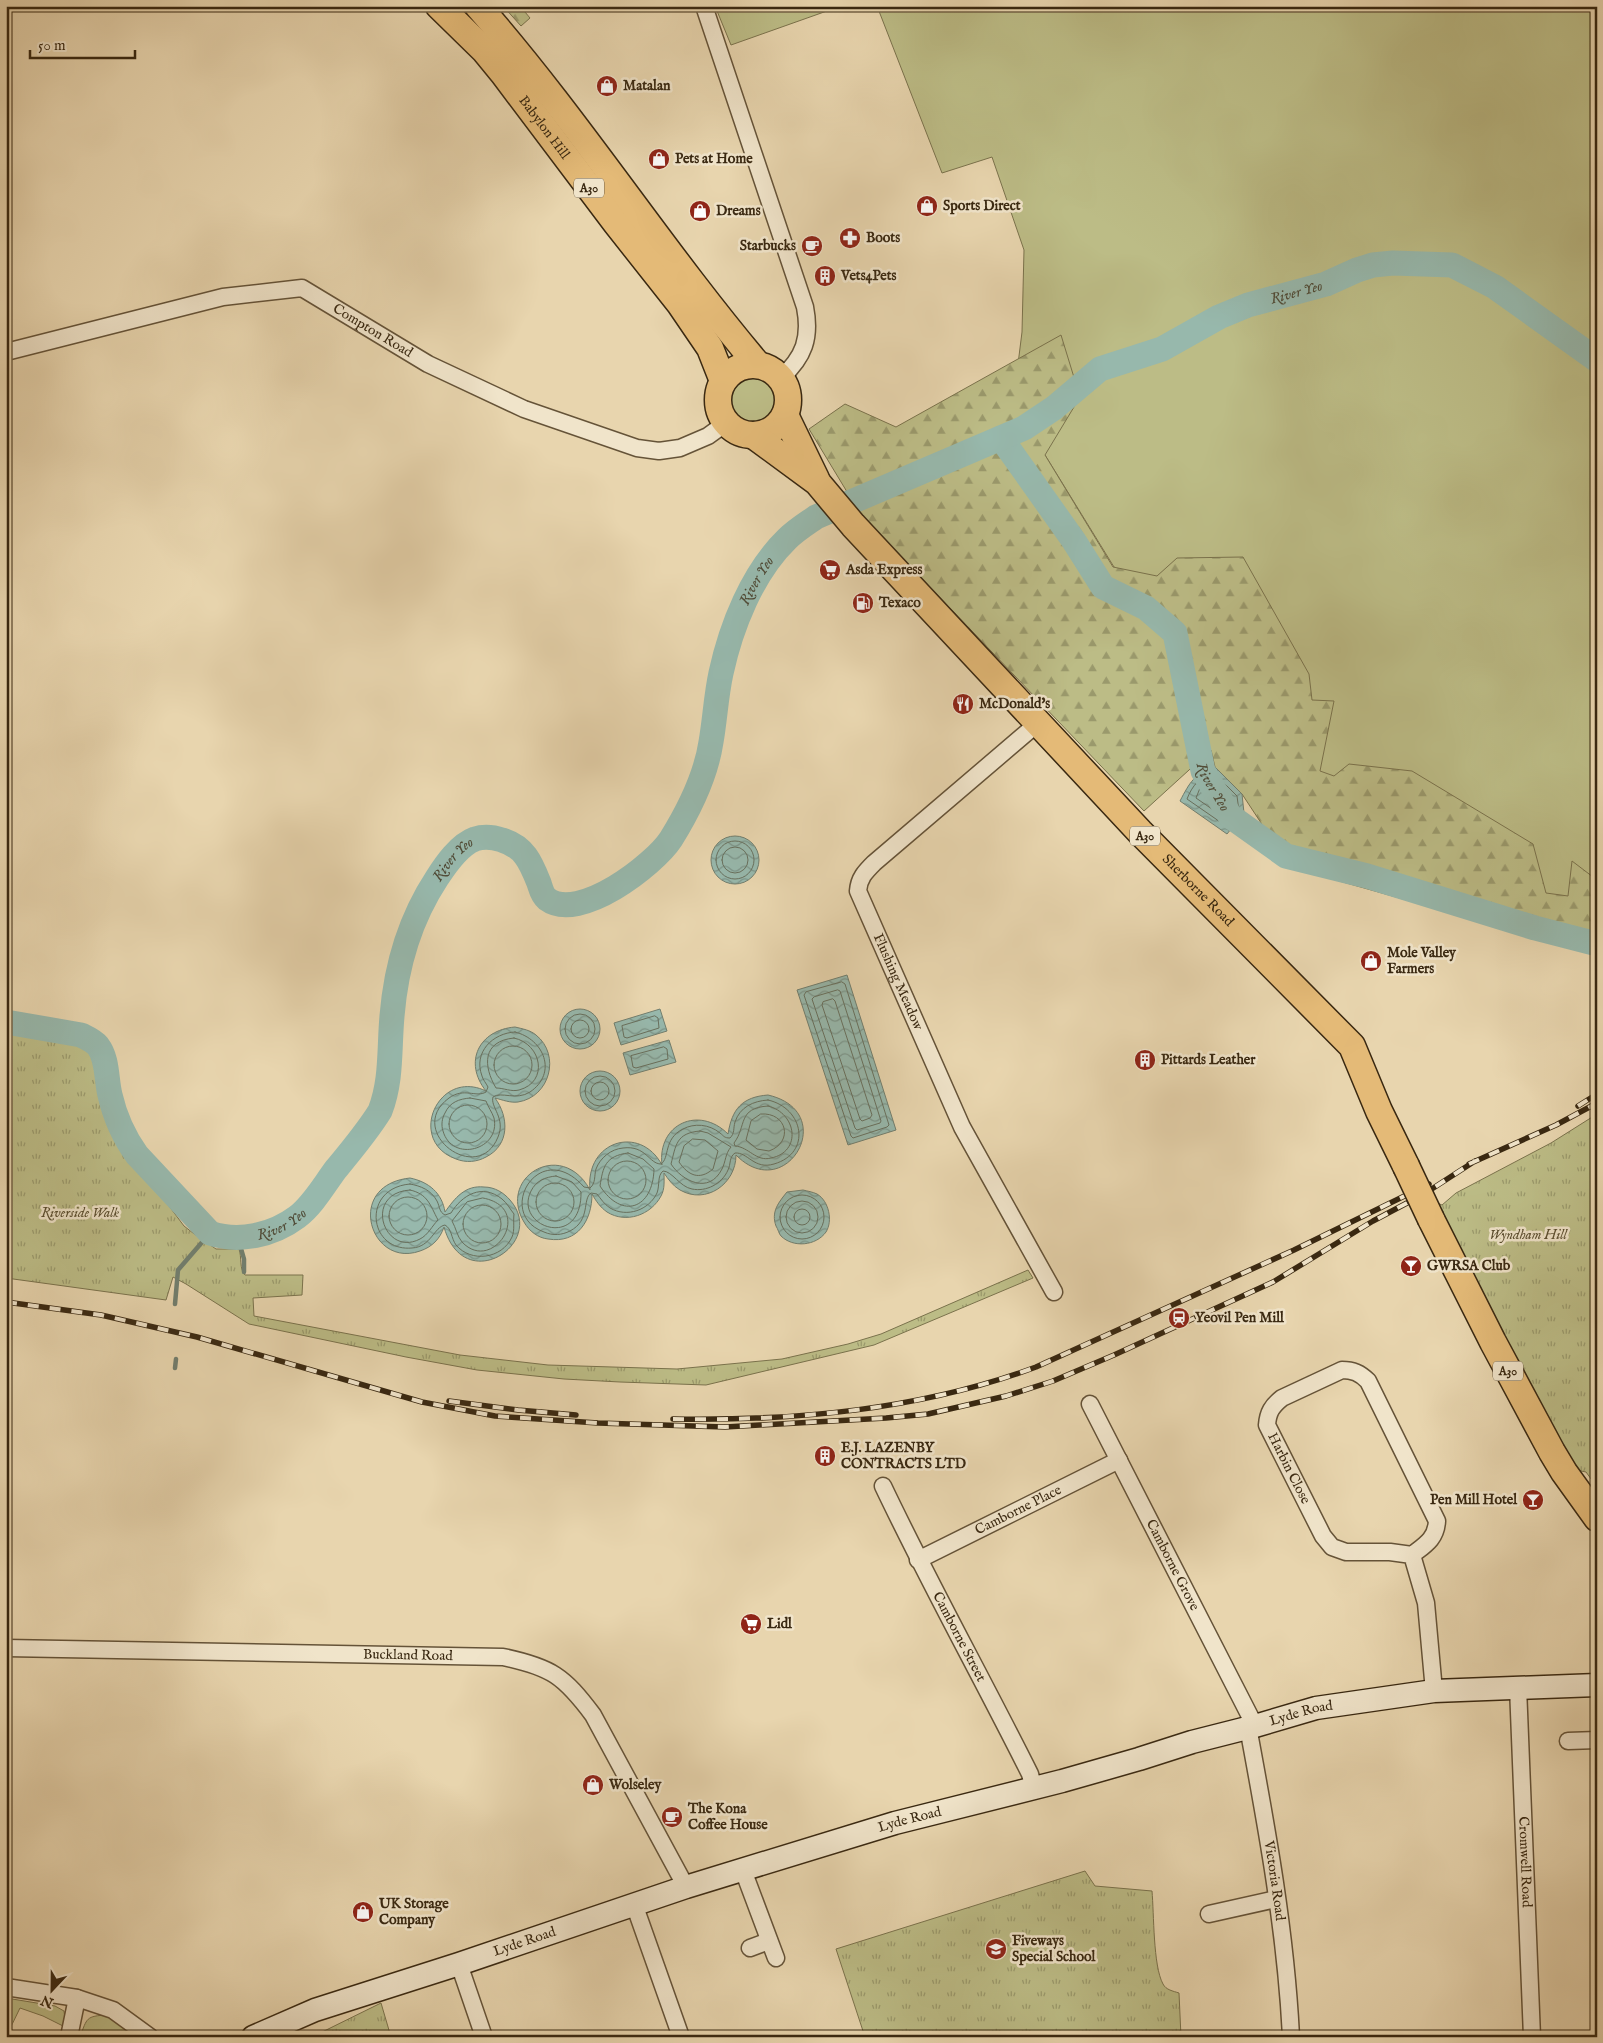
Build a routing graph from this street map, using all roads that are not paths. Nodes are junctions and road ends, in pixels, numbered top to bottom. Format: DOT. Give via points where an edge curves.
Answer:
graph roads {
  1 [pos="439,6"];
  2 [pos="478,6"];
  3 [pos="704,6"];
  4 [pos="551,117"];
  5 [pos="6,352"];
  6 [pos="758,364"];
  7 [pos="781,378"];
  8 [pos="723,381"];
  9 [pos="785,415"];
  10 [pos="726,423"];
  11 [pos="753,436"];
  12 [pos="817,482"];
  13 [pos="1038,723"];
  14 [pos="1054,1292"];
  15 [pos="1090,1404"];
  16 [pos="1119,1460"];
  17 [pos="883,1486"];
  18 [pos="1595,1518"];
  19 [pos="1412,1555"];
  20 [pos="918,1560"];
  21 [pos="6,1648"];
  22 [pos="1593,1684"];
  23 [pos="1518,1687"];
  24 [pos="1434,1691"];
  25 [pos="1251,1727"];
  26 [pos="1597,1740"];
  27 [pos="1568,1741"];
  28 [pos="1034,1789"];
  29 [pos="743,1870"];
  30 [pos="686,1887"];
  31 [pos="1276,1899"];
  32 [pos="634,1904"];
  33 [pos="1209,1914"];
  34 [pos="769,1941"];
  35 [pos="750,1948"];
  36 [pos="776,1958"];
  37 [pos="459,1964"];
  38 [pos="6,1987"];
  39 [pos="77,1998"];
  40 [pos="70,2037"];
  41 [pos="150,2037"];
  42 [pos="253,2037"];
  43 [pos="484,2037"];
  44 [pos="681,2037"];
  45 [pos="1291,2037"];
  46 [pos="1532,2037"];
  1 -- 4 [label="main road, Babylon Hill / A30"];
  2 -- 4 [label="main road, Babylon Hill / A30" via="508,40"];
  3 -- 7 [label="street" via="805,307 808,322 804,351"];
  4 -- 6 [label="main road, Babylon Hill / A30"];
  4 -- 8 [label="main road, Babylon Hill / A30" via="616,223 710,348"];
  5 -- 10 [label="street, Compton Road" via="223,297 302,288 428,364 524,409 637,448 660,451 680,448 708,436"];
  6 -- 7 [label="main road, A30"];
  6 -- 8 [label="main road" via="738,367"];
  7 -- 9 [label="main road, A30" via="788,396"];
  8 -- 10 [label="main road" via="717,403"];
  9 -- 11 [label="main road" via="772,430"];
  9 -- 12 [label="main road, A30"];
  10 -- 11 [label="main road, A30" via="743,434"];
  11 -- 12 [label="main road, A30"];
  12 -- 13 [label="main road, Sherborne Road / A30" via="853,525"];
  13 -- 14 [label="street, Flushing Meadow" via="874,863 859,881 858,892 962,1127"];
  13 -- 18 [label="main road, Sherborne Road / A30, bridge" via="1204,899 1352,1046 1379,1111 1493,1342 1552,1452"];
  15 -- 16 [label="street, Camborne Grove"];
  16 -- 20 [label="street, Camborne Place"];
  16 -- 25 [label="street, Camborne Grove"];
  17 -- 20 [label="street, Camborne Street"];
  19 -- 19 [label="street, Harbin Close" via="1346,1552 1332,1547 1323,1536 1267,1425 1268,1414 1274,1404 1342,1370 1352,1370 1368,1380 1437,1522 1431,1541"];
  19 -- 24 [label="street" via="1426,1604"];
  20 -- 28 [label="street, Camborne Street" via="979,1673 1030,1774"];
  21 -- 30 [label="street, Buckland Road" via="503,1657 534,1663 556,1674 574,1689 593,1715"];
  22 -- 23 [label="street, Lyde Road"];
  23 -- 24 [label="street, Lyde Road"];
  23 -- 46 [label="street, Cromwell Road"];
  24 -- 25 [label="street, Lyde Road" via="1316,1708"];
  25 -- 28 [label="street, Lyde Road"];
  25 -- 31 [label="street, Victoria Road"];
  26 -- 27 [label="street"];
  28 -- 29 [label="street, Lyde Road" via="895,1823"];
  29 -- 30 [label="street, Lyde Road"];
  29 -- 34 [label="street"];
  30 -- 32 [label="street, Lyde Road"];
  31 -- 33 [label="street"];
  31 -- 45 [label="street, Victoria Road"];
  32 -- 37 [label="street, Lyde Road"];
  32 -- 44 [label="street"];
  34 -- 35 [label="street"];
  34 -- 36 [label="street"];
  37 -- 42 [label="street, Lyde Road" via="315,2010"];
  37 -- 43 [label="street"];
  38 -- 39 [label="street"];
  39 -- 40 [label="street"];
  39 -- 41 [label="street" via="113,2010"];
}
